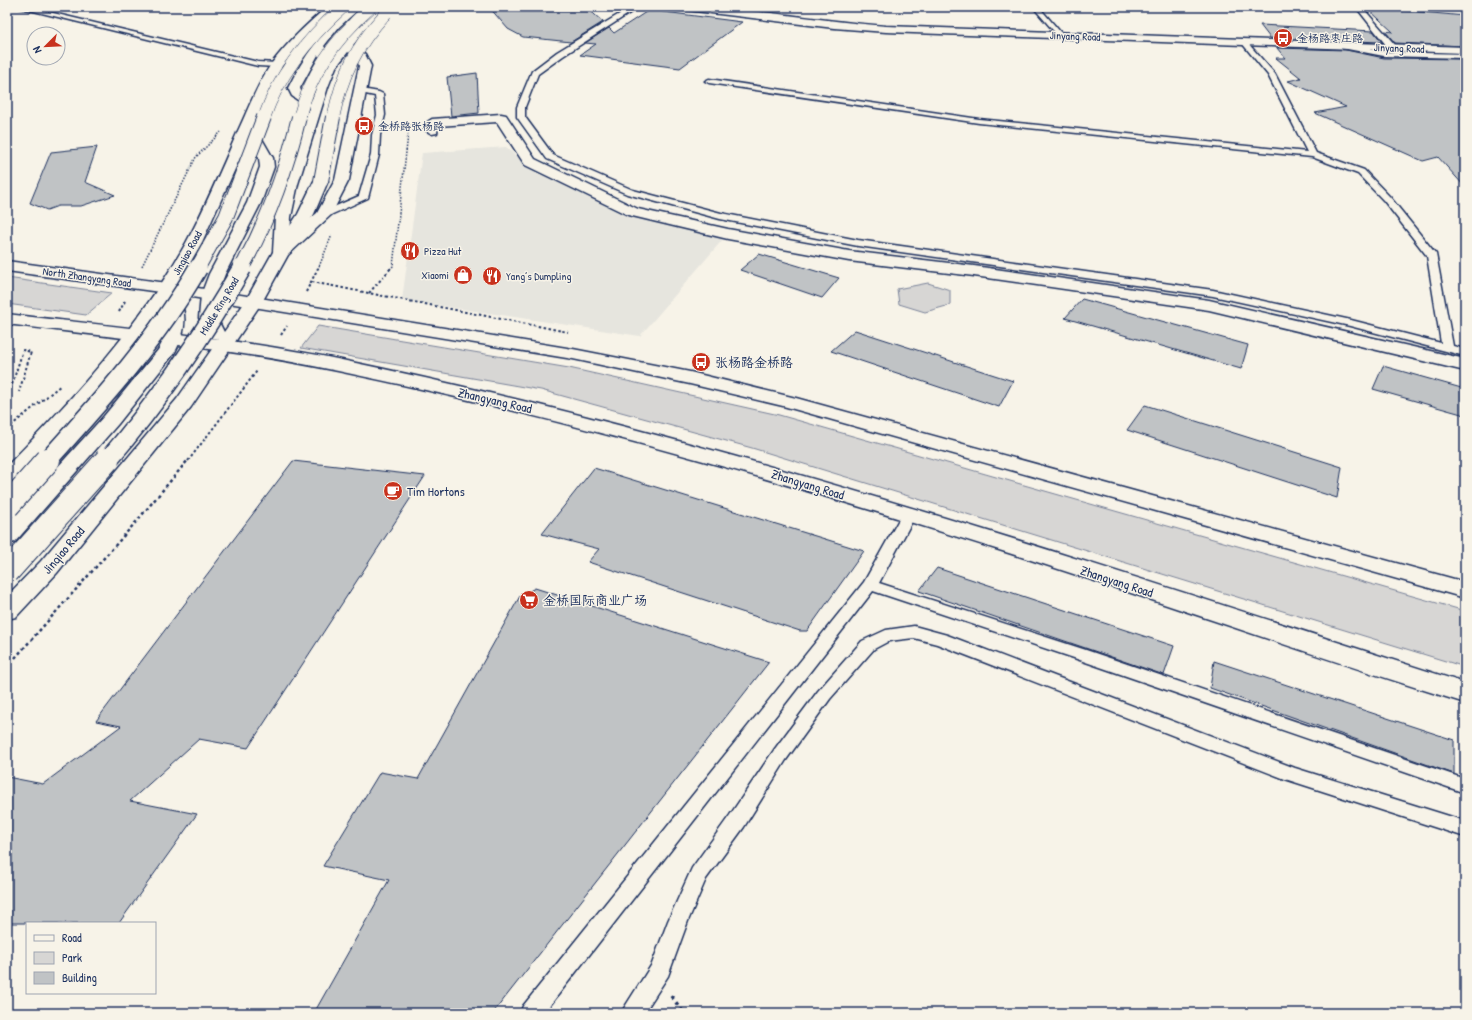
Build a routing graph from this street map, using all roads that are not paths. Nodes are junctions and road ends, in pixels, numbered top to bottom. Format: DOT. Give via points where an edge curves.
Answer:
graph roads {
  1 [pos="20,7"];
  2 [pos="333,7"];
  3 [pos="344,7"];
  4 [pos="356,7"];
  5 [pos="371,7"];
  6 [pos="379,7"];
  7 [pos="384,7"];
  8 [pos="392,7"];
  9 [pos="636,7"];
  10 [pos="686,7"];
  11 [pos="1036,7"];
  12 [pos="1360,7"];
  13 [pos="1060,35"];
  14 [pos="1244,42"];
  15 [pos="341,44"];
  16 [pos="1337,45"];
  17 [pos="318,46"];
  18 [pos="1393,48"];
  19 [pos="1465,50"];
  20 [pos="1465,56"];
  21 [pos="277,65"];
  22 [pos="330,66"];
  23 [pos="710,81"];
  24 [pos="359,90"];
  25 [pos="316,107"];
  26 [pos="248,125"];
  27 [pos="432,126"];
  28 [pos="1313,155"];
  29 [pos="323,215"];
  30 [pos="281,252"];
  31 [pos="7,266"];
  32 [pos="167,288"];
  33 [pos="209,295"];
  34 [pos="253,302"];
  35 [pos="7,319"];
  36 [pos="135,335"];
  37 [pos="173,340"];
  38 [pos="222,346"];
  39 [pos="1448,350"];
  40 [pos="1465,352"];
  41 [pos="1465,364"];
  42 [pos="7,478"];
  43 [pos="7,506"];
  44 [pos="909,514"];
  45 [pos="7,537"];
  46 [pos="7,572"];
  47 [pos="870,585"];
  48 [pos="1465,590"];
  49 [pos="7,611"];
  50 [pos="1465,693"];
  51 [pos="1465,786"];
  52 [pos="1465,829"];
  53 [pos="531,1013"];
  54 [pos="632,1013"];
  1 -- 21 [label="lane" via="258,64"];
  2 -- 21 [label="main road, Jinqiao Road" via="308,28"];
  3 -- 43 [label="main road, bridge" via="320,26 294,58 273,94 239,184 212,244 168,314 99,402"];
  4 -- 17 [label="main road" via="335,25"];
  5 -- 15 [label="main road, Middle Ring Road, bridge" via="349,26"];
  6 -- 15 [label="main road, bridge"];
  7 -- 15 [label="main road, Jinqiao Road"];
  8 -- 30 [label="main road, bridge" via="358,47 348,67 340,90 321,181 306,214"];
  9 -- 39 [label="lane" via="560,54 535,73 521,107 521,117 550,157 630,192 720,216 858,243 1213,293 1351,323"];
  10 -- 13 [label="main road, Jinyang Road" via="834,25"];
  11 -- 13 [label="lane"];
  12 -- 18 [label="lane"];
  13 -- 14 [label="main road, Jinyang Road"];
  14 -- 16 [label="main road, Jinyang Road"];
  14 -- 28 [label="lane" via="1272,74"];
  15 -- 22 [label="main road, Jinqiao Road"];
  15 -- 24 [label="main road, Jinqiao Road" via="361,55 365,61"];
  15 -- 46 [label="main road, Middle Ring Road, bridge" via="325,57 308,92 281,183 255,244 215,316 153,406 55,521"];
  16 -- 18 [label="main road, Jinyang Road"];
  16 -- 20 [label="lane" via="1384,54"];
  17 -- 22 [label="main road"];
  17 -- 25 [label="main road" via="294,88 296,93"];
  18 -- 19 [label="main road, Jinyang Road"];
  21 -- 26 [label="main road, Jinqiao Road"];
  22 -- 25 [label="main road, Jinqiao Road"];
  23 -- 28 [label="lane" via="979,121"];
  24 -- 29 [label="main road, Jinqiao Road" via="342,180"];
  24 -- 29 [label="lane" via="379,94 381,115 375,155 363,198"];
  25 -- 30 [label="main road, Jinqiao Road" via="285,210"];
  26 -- 32 [label="main road, Jinqiao Road" via="194,242"];
  26 -- 33 [label="main road" via="266,158 266,168 254,203 217,274"];
  27 -- 41 [label="main road" via="502,118 530,162 633,212 728,234 849,256 1209,305"];
  28 -- 39 [label="lane" via="1361,172 1387,199 1432,256"];
  29 -- 30 [label="main road, Jinqiao Road"];
  30 -- 34 [label="main road, Jinqiao Road"];
  31 -- 32 [label="main road, North Zhangyang Road"];
  32 -- 33 [label="main road"];
  32 -- 36 [label="main road, Jinqiao Road"];
  32 -- 37 [label="main road" via="178,315"];
  33 -- 34 [label="main road"];
  33 -- 38 [label="main road" via="208,318"];
  34 -- 38 [label="main road, Jinqiao Road"];
  34 -- 48 [label="main road" via="574,354 690,378 789,402"];
  35 -- 36 [label="main road"];
  36 -- 37 [label="main road, Zhangyang Road"];
  36 -- 42 [label="main road, Jinqiao Road" via="60,422"];
  37 -- 38 [label="main road, Zhangyang Road"];
  37 -- 45 [label="main road" via="112,420"];
  38 -- 44 [label="main road, Zhangyang Road" via="334,364 522,405 740,463"];
  38 -- 49 [label="main road, Jinqiao Road" via="184,404 49,567"];
  39 -- 40 [label="lane"];
  44 -- 47 [label="lane"];
  44 -- 50 [label="main road, Zhangyang Road"];
  47 -- 51 [label="lane"];
  47 -- 53 [label="lane"];
  52 -- 54 [label="lane" via="1291,774 941,639 914,632 886,636 868,645 824,695 699,874 678,920 661,969"];
}
